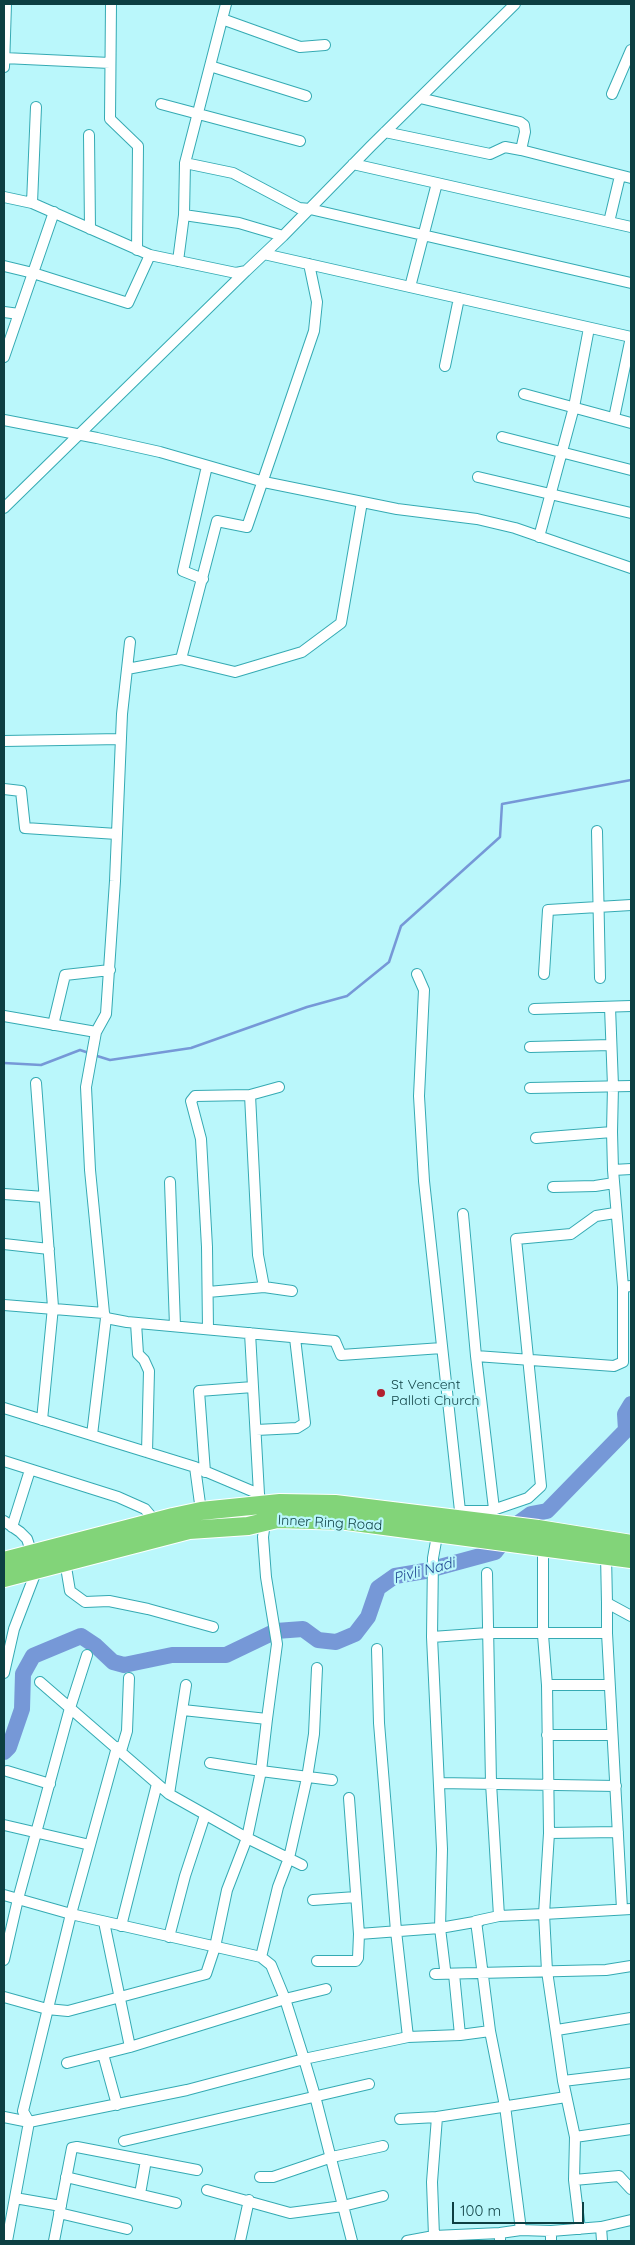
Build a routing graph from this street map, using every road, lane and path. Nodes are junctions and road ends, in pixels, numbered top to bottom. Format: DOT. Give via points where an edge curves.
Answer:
graph roads {
  1 [pos="6,4"];
  2 [pos="111,4"];
  3 [pos="226,4"];
  4 [pos="515,4"];
  5 [pos="222,19"];
  6 [pos="325,45"];
  7 [pos="631,50"];
  8 [pos="4,61"];
  9 [pos="110,63"];
  10 [pos="210,66"];
  11 [pos="612,94"];
  12 [pos="306,96"];
  13 [pos="420,98"];
  14 [pos="160,104"];
  15 [pos="36,107"];
  16 [pos="198,114"];
  17 [pos="385,132"];
  18 [pos="89,135"];
  19 [pos="300,141"];
  20 [pos="521,150"];
  21 [pos="185,163"];
  22 [pos="353,164"];
  23 [pos="620,176"];
  24 [pos="631,178"];
  25 [pos="437,183"];
  26 [pos="4,197"];
  27 [pos="32,203"];
  28 [pos="310,209"];
  29 [pos="54,212"];
  30 [pos="184,215"];
  31 [pos="609,222"];
  32 [pos="631,227"];
  33 [pos="90,229"];
  34 [pos="422,235"];
  35 [pos="284,236"];
  36 [pos="137,250"];
  37 [pos="264,254"];
  38 [pos="150,255"];
  39 [pos="178,261"];
  40 [pos="309,264"];
  41 [pos="4,266"];
  42 [pos="246,271"];
  43 [pos="34,272"];
  44 [pos="631,283"];
  45 [pos="410,287"];
  46 [pos="458,298"];
  47 [pos="4,312"];
  48 [pos="19,314"];
  49 [pos="589,328"];
  50 [pos="631,337"];
  51 [pos="4,357"];
  52 [pos="445,366"];
  53 [pos="524,394"];
  54 [pos="574,408"];
  55 [pos="614,418"];
  56 [pos="4,420"];
  57 [pos="631,423"];
  58 [pos="79,434"];
  59 [pos="502,437"];
  60 [pos="562,452"];
  61 [pos="207,466"];
  62 [pos="631,470"];
  63 [pos="478,477"];
  64 [pos="264,482"];
  65 [pos="551,494"];
  66 [pos="362,502"];
  67 [pos="4,508"];
  68 [pos="631,514"];
  69 [pos="539,536"];
  70 [pos="631,568"];
  71 [pos="203,580"];
  72 [pos="130,642"];
  73 [pos="181,658"];
  74 [pos="127,669"];
  75 [pos="121,739"];
  76 [pos="4,741"];
  77 [pos="4,788"];
  78 [pos="597,831"];
  79 [pos="117,834"];
  80 [pos="631,905"];
  81 [pos="598,906"];
  82 [pos="110,970"];
  83 [pos="417,974"];
  84 [pos="544,974"];
  85 [pos="600,978"];
  86 [pos="631,1006"];
  87 [pos="610,1007"];
  88 [pos="534,1009"];
  89 [pos="4,1016"];
  90 [pos="53,1024"];
  91 [pos="96,1032"];
  92 [pos="611,1045"];
  93 [pos="530,1047"];
  94 [pos="36,1083"];
  95 [pos="278,1086"];
  96 [pos="613,1086"];
  97 [pos="631,1086"];
  98 [pos="530,1088"];
  99 [pos="250,1095"];
  100 [pos="612,1132"];
  101 [pos="536,1138"];
  102 [pos="631,1169"];
  103 [pos="613,1170"];
  104 [pos="170,1182"];
  105 [pos="614,1183"];
  106 [pos="553,1187"];
  107 [pos="4,1194"];
  108 [pos="44,1197"];
  109 [pos="615,1213"];
  110 [pos="463,1214"];
  111 [pos="4,1244"];
  112 [pos="49,1249"];
  113 [pos="627,1286"];
  114 [pos="264,1287"];
  115 [pos="208,1292"];
  116 [pos="292,1292"];
  117 [pos="4,1305"];
  118 [pos="54,1307"];
  119 [pos="105,1315"];
  120 [pos="136,1323"];
  121 [pos="175,1326"];
  122 [pos="208,1330"];
  123 [pos="250,1333"];
  124 [pos="295,1338"];
  125 [pos="442,1348"];
  126 [pos="476,1356"];
  127 [pos="528,1361"];
  128 [pos="253,1387"];
  129 [pos="4,1408"];
  130 [pos="42,1420"];
  131 [pos="256,1430"];
  132 [pos="92,1435"];
  133 [pos="147,1452"];
  134 [pos="4,1461"];
  135 [pos="195,1467"];
  136 [pos="30,1470"];
  137 [pos="205,1472"];
  138 [pos="260,1499"];
  139 [pos="201,1511"];
  140 [pos="460,1515"];
  141 [pos="155,1521"];
  142 [pos="265,1522"];
  143 [pos="8,1524"];
  144 [pos="492,1524"];
  145 [pos="440,1525"];
  146 [pos="631,1544"];
  147 [pos="543,1547"];
  148 [pos="606,1555"];
  149 [pos="631,1559"];
  150 [pos="4,1561"];
  151 [pos="35,1561"];
  152 [pos="65,1561"];
  153 [pos="487,1573"];
  154 [pos="4,1578"];
  155 [pos="607,1603"];
  156 [pos="631,1616"];
  157 [pos="214,1627"];
  158 [pos="607,1633"];
  159 [pos="488,1634"];
  160 [pos="543,1635"];
  161 [pos="432,1637"];
  162 [pos="377,1649"];
  163 [pos="87,1655"];
  164 [pos="317,1668"];
  165 [pos="4,1673"];
  166 [pos="129,1678"];
  167 [pos="40,1682"];
  168 [pos="609,1684"];
  169 [pos="186,1685"];
  170 [pos="547,1685"];
  171 [pos="70,1708"];
  172 [pos="183,1710"];
  173 [pos="267,1719"];
  174 [pos="547,1735"];
  175 [pos="612,1735"];
  176 [pos="119,1749"];
  177 [pos="210,1763"];
  178 [pos="7,1771"];
  179 [pos="261,1771"];
  180 [pos="307,1778"];
  181 [pos="332,1780"];
  182 [pos="439,1783"];
  183 [pos="491,1783"];
  184 [pos="50,1784"];
  185 [pos="157,1784"];
  186 [pos="548,1785"];
  187 [pos="616,1786"];
  188 [pos="169,1794"];
  189 [pos="349,1798"];
  190 [pos="205,1815"];
  191 [pos="4,1825"];
  192 [pos="36,1831"];
  193 [pos="618,1832"];
  194 [pos="549,1834"];
  195 [pos="247,1838"];
  196 [pos="90,1845"];
  197 [pos="289,1858"];
  198 [pos="302,1865"];
  199 [pos="4,1895"];
  200 [pos="356,1897"];
  201 [pos="18,1899"];
  202 [pos="313,1900"];
  203 [pos="627,1909"];
  204 [pos="71,1914"];
  205 [pos="544,1914"];
  206 [pos="499,1916"];
  207 [pos="480,1920"];
  208 [pos="104,1922"];
  209 [pos="122,1926"];
  210 [pos="440,1928"];
  211 [pos="396,1931"];
  212 [pos="359,1934"];
  213 [pos="169,1937"];
  214 [pos="215,1947"];
  215 [pos="261,1956"];
  216 [pos="4,1960"];
  217 [pos="317,1961"];
  218 [pos="631,1966"];
  219 [pos="449,1971"];
  220 [pos="547,1971"];
  221 [pos="435,1974"];
  222 [pos="483,1974"];
  223 [pos="326,1989"];
  224 [pos="4,1997"];
  225 [pos="120,1997"];
  226 [pos="285,1999"];
  227 [pos="47,2009"];
  228 [pos="631,2018"];
  229 [pos="557,2030"];
  230 [pos="490,2031"];
  231 [pos="460,2035"];
  232 [pos="403,2038"];
  233 [pos="130,2047"];
  234 [pos="103,2054"];
  235 [pos="304,2059"];
  236 [pos="67,2063"];
  237 [pos="631,2073"];
  238 [pos="563,2082"];
  239 [pos="369,2084"];
  240 [pos="315,2096"];
  241 [pos="566,2097"];
  242 [pos="117,2105"];
  243 [pos="505,2106"];
  244 [pos="4,2117"];
  245 [pos="437,2117"];
  246 [pos="400,2119"];
  247 [pos="29,2122"];
  248 [pos="631,2129"];
  249 [pos="575,2138"];
  250 [pos="124,2141"];
  251 [pos="383,2146"];
  252 [pos="332,2157"];
  253 [pos="146,2160"];
  254 [pos="197,2170"];
  255 [pos="66,2177"];
  256 [pos="260,2177"];
  257 [pos="574,2180"];
  258 [pos="631,2189"];
  259 [pos="207,2190"];
  260 [pos="140,2194"];
  261 [pos="383,2196"];
  262 [pos="15,2198"];
  263 [pos="249,2200"];
  264 [pos="176,2203"];
  265 [pos="343,2206"];
  266 [pos="60,2209"];
  267 [pos="631,2220"];
  268 [pos="601,2227"];
  269 [pos="126,2229"];
  270 [pos="580,2229"];
  271 [pos="521,2230"];
  272 [pos="434,2236"];
  273 [pos="551,2236"];
  274 [pos="500,2237"];
  275 [pos="7,2241"];
  276 [pos="54,2241"];
  277 [pos="240,2241"];
  278 [pos="352,2241"];
  279 [pos="408,2241"];
  280 [pos="602,2241"];
  1 -- 8 [label="street"];
  2 -- 9 [label="street"];
  3 -- 5 [label="street"];
  4 -- 13 [label="street"];
  5 -- 6 [label="street" via="300,47"];
  5 -- 10 [label="street"];
  7 -- 11 [label="street"];
  8 -- 9 [label="street"];
  9 -- 36 [label="street" via="110,119 138,146"];
  10 -- 12 [label="street"];
  10 -- 16 [label="street"];
  13 -- 17 [label="street"];
  13 -- 20 [label="street" via="520,122 525,132"];
  14 -- 16 [label="street"];
  15 -- 27 [label="street"];
  16 -- 19 [label="street"];
  16 -- 21 [label="street"];
  17 -- 20 [label="street" via="490,154 505,147"];
  17 -- 22 [label="street"];
  18 -- 33 [label="street"];
  20 -- 23 [label="street"];
  21 -- 28 [label="street" via="233,173 299,208"];
  21 -- 30 [label="street"];
  22 -- 25 [label="street"];
  22 -- 28 [label="street"];
  23 -- 24 [label="street"];
  23 -- 31 [label="street"];
  25 -- 31 [label="street"];
  25 -- 34 [label="street"];
  26 -- 27 [label="street"];
  27 -- 29 [label="street"];
  28 -- 34 [label="street"];
  28 -- 35 [label="street"];
  29 -- 33 [label="street"];
  29 -- 43 [label="street"];
  30 -- 35 [label="street" via="239,223"];
  30 -- 39 [label="street"];
  31 -- 32 [label="street"];
  33 -- 36 [label="street"];
  34 -- 44 [label="street"];
  34 -- 45 [label="street"];
  35 -- 37 [label="street"];
  36 -- 38 [label="street"];
  37 -- 40 [label="street"];
  37 -- 42 [label="street"];
  38 -- 39 [label="street"];
  38 -- 43 [label="street" via="128,303"];
  39 -- 42 [label="street" via="236,273"];
  40 -- 45 [label="street"];
  40 -- 64 [label="street" via="317,302 314,331"];
  41 -- 43 [label="street"];
  42 -- 58 [label="street"];
  43 -- 48 [label="street"];
  45 -- 46 [label="street"];
  46 -- 49 [label="street"];
  46 -- 52 [label="street"];
  47 -- 48 [label="street"];
  48 -- 51 [label="street"];
  49 -- 50 [label="street"];
  49 -- 54 [label="street"];
  50 -- 55 [label="street"];
  53 -- 54 [label="street"];
  54 -- 55 [label="street"];
  54 -- 60 [label="street"];
  55 -- 57 [label="street"];
  56 -- 58 [label="street"];
  58 -- 61 [label="street"];
  58 -- 67 [label="street"];
  59 -- 60 [label="street"];
  60 -- 62 [label="street"];
  60 -- 65 [label="street"];
  61 -- 64 [label="street"];
  61 -- 71 [label="street" via="183,571"];
  63 -- 65 [label="street"];
  64 -- 66 [label="street"];
  64 -- 71 [label="street" via="247,527 217,521"];
  65 -- 68 [label="street"];
  65 -- 69 [label="street"];
  66 -- 69 [label="street" via="477,519"];
  66 -- 73 [label="street" via="341,623 302,652 235,672"];
  69 -- 70 [label="street"];
  71 -- 73 [label="street"];
  72 -- 74 [label="street"];
  73 -- 74 [label="street"];
  74 -- 75 [label="street"];
  75 -- 76 [label="street"];
  75 -- 79 [label="street"];
  77 -- 79 [label="street" via="21,791 25,828"];
  78 -- 81 [label="street"];
  79 -- 82 [label="street"];
  80 -- 81 [label="street"];
  81 -- 84 [label="street" via="548,910"];
  81 -- 85 [label="street"];
  82 -- 90 [label="street" via="65,975"];
  82 -- 91 [label="street" via="106,1014"];
  83 -- 125 [label="street" via="424,990 419,1096 424,1181"];
  86 -- 87 [label="street"];
  87 -- 88 [label="street"];
  87 -- 92 [label="street"];
  89 -- 90 [label="street"];
  90 -- 91 [label="street"];
  91 -- 119 [label="street" via="86,1087 91,1179"];
  92 -- 93 [label="street"];
  92 -- 96 [label="street"];
  94 -- 108 [label="street"];
  95 -- 99 [label="street"];
  96 -- 97 [label="street"];
  96 -- 98 [label="street"];
  96 -- 100 [label="street"];
  99 -- 114 [label="street" via="258,1255"];
  99 -- 115 [label="street" via="195,1096 191,1102 201,1139"];
  100 -- 101 [label="street"];
  100 -- 103 [label="street"];
  102 -- 103 [label="street"];
  103 -- 105 [label="street"];
  104 -- 121 [label="street"];
  105 -- 106 [label="street"];
  105 -- 109 [label="street"];
  107 -- 108 [label="street"];
  108 -- 112 [label="street"];
  109 -- 113 [label="street"];
  109 -- 127 [label="street" via="596,1216 571,1234 516,1239"];
  110 -- 126 [label="street"];
  111 -- 112 [label="street"];
  112 -- 118 [label="street"];
  113 -- 127 [label="street" via="623,1362 614,1366"];
  114 -- 115 [label="street"];
  114 -- 116 [label="street"];
  115 -- 122 [label="street"];
  117 -- 118 [label="street"];
  118 -- 119 [label="street"];
  118 -- 130 [label="street"];
  119 -- 120 [label="street"];
  119 -- 132 [label="street"];
  120 -- 121 [label="street"];
  120 -- 133 [label="street" via="138,1354 149,1370"];
  121 -- 122 [label="street"];
  122 -- 123 [label="street"];
  123 -- 124 [label="street"];
  123 -- 128 [label="street"];
  124 -- 125 [label="street" via="335,1341 341,1355"];
  124 -- 131 [label="street" via="305,1423 297,1428"];
  125 -- 140 [label="street"];
  126 -- 127 [label="street"];
  126 -- 144 [label="street"];
  127 -- 144 [label="street" via="540,1486"];
  128 -- 131 [label="street"];
  128 -- 137 [label="street" via="199,1391"];
  129 -- 130 [label="street"];
  130 -- 132 [label="street"];
  131 -- 138 [label="street"];
  132 -- 133 [label="street"];
  133 -- 135 [label="street"];
  134 -- 136 [label="street"];
  135 -- 137 [label="street"];
  135 -- 139 [label="street"];
  136 -- 141 [label="street" via="118,1497 145,1509"];
  136 -- 143 [label="street"];
  137 -- 138 [label="street"];
  138 -- 139 [label="highway, Inner Ring Road"];
  138 -- 142 [label="street"];
  138 -- 145 [label="highway, Inner Ring Road" via="335,1504"];
  139 -- 141 [label="highway, Inner Ring Road"];
  140 -- 144 [label="highway, Inner Ring Road"];
  140 -- 145 [label="highway, Inner Ring Road"];
  141 -- 151 [label="highway, Inner Ring Road"];
  142 -- 145 [label="highway, Inner Ring Road" via="277,1519"];
  142 -- 152 [label="highway, Inner Ring Road" via="189,1530"];
  142 -- 173 [label="street" via="266,1577 277,1644"];
  143 -- 151 [label="street" via="27,1539"];
  144 -- 145 [label="highway, Inner Ring Road"];
  144 -- 146 [label="highway, Inner Ring Road"];
  144 -- 147 [label="highway, Inner Ring Road" via="524,1544"];
  145 -- 161 [label="street" via="433,1558"];
  147 -- 148 [label="highway, Inner Ring Road"];
  147 -- 160 [label="street"];
  148 -- 149 [label="highway, Inner Ring Road"];
  148 -- 155 [label="street"];
  150 -- 151 [label="highway, Inner Ring Road"];
  151 -- 152 [label="highway, Inner Ring Road"];
  151 -- 154 [label="highway, Inner Ring Road"];
  151 -- 165 [label="street"];
  152 -- 157 [label="street" via="70,1591 85,1602 138,1607"];
  153 -- 159 [label="street"];
  155 -- 156 [label="street"];
  155 -- 158 [label="street"];
  158 -- 160 [label="street"];
  158 -- 168 [label="street"];
  159 -- 160 [label="street"];
  159 -- 161 [label="street"];
  159 -- 183 [label="street"];
  160 -- 170 [label="street"];
  161 -- 182 [label="street"];
  162 -- 211 [label="street"];
  163 -- 171 [label="street"];
  164 -- 180 [label="street" via="314,1734"];
  166 -- 176 [label="street" via="127,1731"];
  167 -- 171 [label="street"];
  168 -- 170 [label="street"];
  168 -- 175 [label="street"];
  169 -- 172 [label="street"];
  170 -- 174 [label="street"];
  171 -- 176 [label="street"];
  171 -- 184 [label="street"];
  172 -- 173 [label="street"];
  172 -- 188 [label="street"];
  173 -- 179 [label="street"];
  174 -- 175 [label="street"];
  174 -- 186 [label="street"];
  175 -- 187 [label="street"];
  176 -- 185 [label="street"];
  176 -- 196 [label="street"];
  177 -- 179 [label="street"];
  178 -- 184 [label="street"];
  179 -- 180 [label="street"];
  179 -- 195 [label="street"];
  180 -- 181 [label="street"];
  180 -- 197 [label="street"];
  182 -- 183 [label="street"];
  182 -- 210 [label="street" via="442,1849"];
  183 -- 186 [label="street"];
  183 -- 206 [label="street"];
  184 -- 192 [label="street"];
  185 -- 188 [label="street"];
  185 -- 209 [label="street"];
  186 -- 187 [label="street"];
  186 -- 194 [label="street"];
  187 -- 193 [label="street"];
  188 -- 190 [label="street"];
  189 -- 200 [label="street"];
  190 -- 195 [label="street"];
  190 -- 213 [label="street"];
  191 -- 192 [label="street"];
  192 -- 196 [label="street"];
  192 -- 201 [label="street"];
  193 -- 194 [label="street"];
  193 -- 203 [label="street"];
  194 -- 205 [label="street"];
  195 -- 197 [label="street"];
  195 -- 214 [label="street" via="227,1890"];
  196 -- 204 [label="street"];
  197 -- 198 [label="street"];
  197 -- 215 [label="street" via="278,1887"];
  199 -- 201 [label="street"];
  200 -- 202 [label="street"];
  200 -- 212 [label="street"];
  201 -- 204 [label="street"];
  201 -- 216 [label="street"];
  203 -- 205 [label="street"];
  204 -- 208 [label="street"];
  204 -- 227 [label="street"];
  205 -- 206 [label="street"];
  205 -- 220 [label="street"];
  206 -- 207 [label="street"];
  207 -- 210 [label="street"];
  207 -- 222 [label="street" via="476,1922"];
  208 -- 209 [label="street"];
  208 -- 225 [label="street"];
  209 -- 213 [label="street"];
  210 -- 211 [label="street"];
  210 -- 219 [label="street"];
  211 -- 212 [label="street"];
  211 -- 232 [label="street"];
  212 -- 217 [label="street" via="356,1961"];
  213 -- 214 [label="street"];
  214 -- 215 [label="street"];
  214 -- 225 [label="street" via="206,1974"];
  215 -- 226 [label="street" via="273,1969"];
  218 -- 220 [label="street" via="606,1970"];
  219 -- 221 [label="street"];
  219 -- 222 [label="street"];
  219 -- 231 [label="street"];
  220 -- 222 [label="street"];
  220 -- 229 [label="street"];
  222 -- 230 [label="street"];
  223 -- 226 [label="street"];
  224 -- 227 [label="street"];
  225 -- 227 [label="street" via="68,2011"];
  225 -- 233 [label="street"];
  226 -- 233 [label="street"];
  226 -- 235 [label="street"];
  227 -- 247 [label="street" via="23,2111"];
  228 -- 229 [label="street"];
  229 -- 238 [label="street"];
  230 -- 231 [label="street"];
  230 -- 243 [label="street"];
  231 -- 232 [label="street"];
  232 -- 235 [label="street"];
  233 -- 234 [label="street"];
  234 -- 236 [label="street"];
  234 -- 242 [label="street"];
  235 -- 240 [label="street"];
  235 -- 242 [label="street"];
  237 -- 238 [label="street"];
  238 -- 241 [label="street"];
  239 -- 240 [label="street"];
  240 -- 250 [label="street"];
  240 -- 252 [label="street"];
  241 -- 243 [label="street"];
  241 -- 249 [label="street"];
  242 -- 247 [label="street"];
  243 -- 245 [label="street"];
  243 -- 271 [label="street"];
  244 -- 247 [label="street"];
  245 -- 246 [label="street"];
  245 -- 272 [label="street" via="432,2182"];
  247 -- 262 [label="street"];
  248 -- 249 [label="street"];
  249 -- 257 [label="street"];
  251 -- 252 [label="street"];
  252 -- 256 [label="street" via="273,2177"];
  252 -- 265 [label="street"];
  253 -- 254 [label="street"];
  253 -- 255 [label="street" via="77,2146 69,2152"];
  253 -- 260 [label="street"];
  255 -- 260 [label="street"];
  255 -- 266 [label="street"];
  257 -- 258 [label="street" via="619,2176"];
  257 -- 270 [label="street"];
  259 -- 263 [label="street"];
  260 -- 264 [label="street"];
  261 -- 265 [label="street"];
  262 -- 266 [label="street"];
  262 -- 275 [label="street"];
  263 -- 265 [label="street" via="290,2213"];
  263 -- 277 [label="street"];
  265 -- 278 [label="street"];
  266 -- 269 [label="street"];
  266 -- 276 [label="street"];
  267 -- 268 [label="street"];
  268 -- 270 [label="street"];
  268 -- 280 [label="street"];
  270 -- 273 [label="street"];
  271 -- 273 [label="street"];
  271 -- 274 [label="street"];
  272 -- 274 [label="street"];
  272 -- 279 [label="street"];
}
